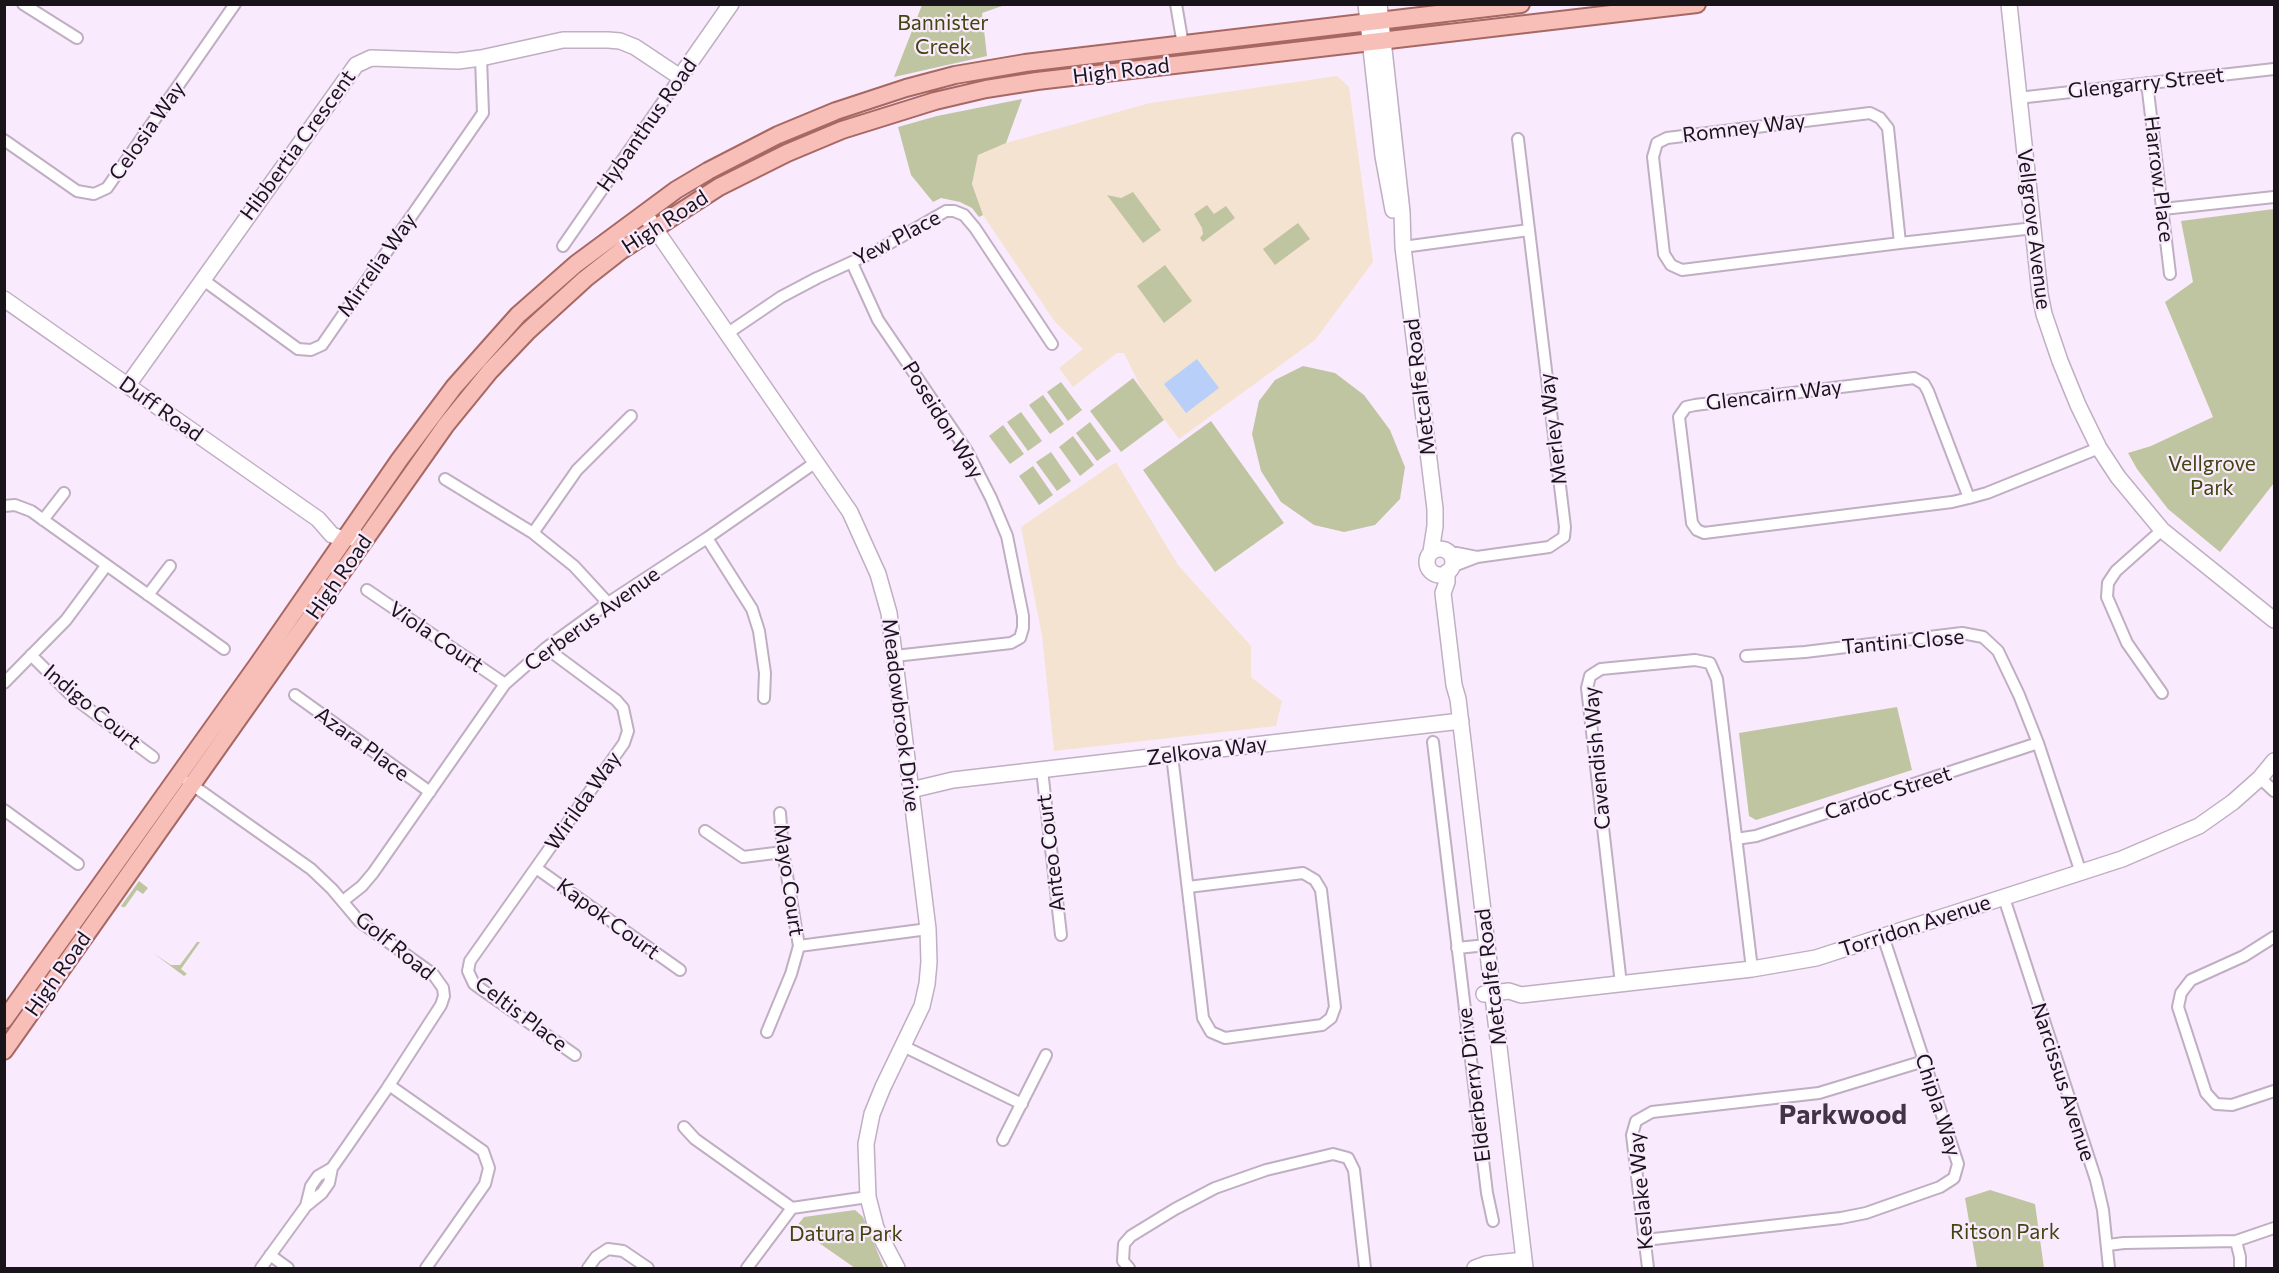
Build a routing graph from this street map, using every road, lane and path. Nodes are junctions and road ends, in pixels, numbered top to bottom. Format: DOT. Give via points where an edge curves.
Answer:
graph roads {
  1 [pos="23,4"];
  2 [pos="235,4"];
  3 [pos="731,4"];
  4 [pos="1176,4"];
  5 [pos="1366,4"];
  6 [pos="1379,4"];
  7 [pos="1521,4"];
  8 [pos="1697,4"];
  9 [pos="2009,4"];
  10 [pos="1503,6"];
  11 [pos="1658,7"];
  12 [pos="1375,23"];
  13 [pos="77,38"];
  14 [pos="1377,42"];
  15 [pos="1183,45"];
  16 [pos="482,58"];
  17 [pos="2274,69"];
  18 [pos="680,77"];
  19 [pos="2147,83"];
  20 [pos="2018,98"];
  21 [pos="4,140"];
  22 [pos="1518,140"];
  23 [pos="2274,197"];
  24 [pos="2163,209"];
  25 [pos="644,212"];
  26 [pos="654,228"];
  27 [pos="2034,228"];
  28 [pos="1529,230"];
  29 [pos="1900,243"];
  30 [pos="563,246"];
  31 [pos="1403,247"];
  32 [pos="852,263"];
  33 [pos="2170,274"];
  34 [pos="202,279"];
  35 [pos="4,299"];
  36 [pos="728,333"];
  37 [pos="1052,344"];
  38 [pos="128,385"];
  39 [pos="631,416"];
  40 [pos="2099,448"];
  41 [pos="816,462"];
  42 [pos="445,479"];
  43 [pos="64,493"];
  44 [pos="1969,498"];
  45 [pos="4,506"];
  46 [pos="44,520"];
  47 [pos="378,521"];
  48 [pos="1436,526"];
  49 [pos="2162,530"];
  50 [pos="533,533"];
  51 [pos="707,538"];
  52 [pos="344,539"];
  53 [pos="1446,564"];
  54 [pos="106,566"];
  55 [pos="170,566"];
  56 [pos="341,573"];
  57 [pos="367,590"];
  58 [pos="148,595"];
  59 [pos="608,603"];
  60 [pos="2274,620"];
  61 [pos="546,648"];
  62 [pos="224,649"];
  63 [pos="31,655"];
  64 [pos="896,656"];
  65 [pos="1746,656"];
  66 [pos="4,683"];
  67 [pos="505,684"];
  68 [pos="2162,693"];
  69 [pos="294,695"];
  70 [pos="764,698"];
  71 [pos="1456,721"];
  72 [pos="1433,742"];
  73 [pos="2038,743"];
  74 [pos="1172,755"];
  75 [pos="153,758"];
  76 [pos="2274,761"];
  77 [pos="1042,770"];
  78 [pos="178,775"];
  79 [pos="2260,777"];
  80 [pos="910,785"];
  81 [pos="192,786"];
  82 [pos="2274,791"];
  83 [pos="430,792"];
  84 [pos="4,810"];
  85 [pos="780,813"];
  86 [pos="705,831"];
  87 [pos="1736,839"];
  88 [pos="783,852"];
  89 [pos="78,864"];
  90 [pos="537,868"];
  91 [pos="2081,873"];
  92 [pos="1188,887"];
  93 [pos="2004,898"];
  94 [pos="343,902"];
  95 [pos="928,929"];
  96 [pos="1061,935"];
  97 [pos="1882,936"];
  98 [pos="2274,937"];
  99 [pos="799,946"];
  100 [pos="1483,946"];
  101 [pos="1457,948"];
  102 [pos="1752,969"];
  103 [pos="680,970"];
  104 [pos="468,971"];
  105 [pos="1621,984"];
  106 [pos="1489,999"];
  107 [pos="4,1020"];
  108 [pos="767,1032"];
  109 [pos="903,1046"];
  110 [pos="4,1051"];
  111 [pos="575,1055"];
  112 [pos="1046,1055"];
  113 [pos="1924,1061"];
  114 [pos="390,1085"];
  115 [pos="2274,1091"];
  116 [pos="1022,1104"];
  117 [pos="684,1127"];
  118 [pos="1003,1140"];
  119 [pos="868,1197"];
  120 [pos="792,1208"];
  121 [pos="1493,1221"];
  122 [pos="2274,1228"];
  123 [pos="1645,1239"];
  124 [pos="2236,1241"];
  125 [pos="2108,1245"];
  126 [pos="270,1255"];
  127 [pos="1521,1264"];
  128 [pos="261,1269"];
  129 [pos="288,1269"];
  130 [pos="426,1269"];
  131 [pos="588,1269"];
  132 [pos="648,1269"];
  133 [pos="747,1269"];
  134 [pos="897,1269"];
  135 [pos="1129,1269"];
  136 [pos="1365,1269"];
  137 [pos="1475,1269"];
  138 [pos="1648,1269"];
  139 [pos="2109,1269"];
  140 [pos="2240,1269"];
  1 -- 13 [label="street"];
  2 -- 21 [label="street, Celosia Way" via="107,188 93,194 77,191"];
  3 -- 18 [label="street, Hybanthus Road"];
  4 -- 15 [label="street"];
  5 -- 12 [label="street, Metcalfe Road"];
  6 -- 12 [label="street, Metcalfe Road"];
  7 -- 10 [label="main road, High Road"];
  8 -- 11 [label="main road, High Road"];
  9 -- 20 [label="street, Vellgrove Avenue"];
  10 -- 12 [label="main road, High Road"];
  11 -- 14 [label="main road, High Road"];
  12 -- 14 [label="street, Metcalfe Road"];
  12 -- 15 [label="main road, High Road"];
  14 -- 26 [label="main road, High Road" via="1037,81 935,100 842,130 787,153 719,187"];
  14 -- 31 [label="street, Metcalfe Road" via="1402,212"];
  15 -- 25 [label="main road, High Road" via="1025,63 906,88 778,135 708,171"];
  16 -- 18 [label="street, Hibbertia Crescent" via="563,40 614,40 635,46"];
  16 -- 34 [label="street, Hibbertia Crescent" via="371,58 356,65"];
  16 -- 34 [label="street, Mirrelia Way" via="483,114 322,345 311,350 298,349"];
  17 -- 19 [label="street, Glengarry Street"];
  18 -- 30 [label="street, Hybanthus Road"];
  19 -- 20 [label="street, Glengarry Street"];
  19 -- 24 [label="street, Harrow Place"];
  20 -- 27 [label="street, Vellgrove Avenue"];
  22 -- 28 [label="street, Merley Way"];
  23 -- 24 [label="street"];
  24 -- 33 [label="street, Harrow Place"];
  25 -- 26 [label="street, Meadowbrook Drive"];
  25 -- 52 [label="main road, High Road" via="518,315 432,415"];
  26 -- 36 [label="street, Meadowbrook Drive"];
  26 -- 47 [label="main road, High Road" via="585,279 490,371"];
  27 -- 29 [label="street, Romney Way"];
  27 -- 40 [label="street, Vellgrove Avenue" via="2044,314 2060,361"];
  28 -- 31 [label="street"];
  28 -- 53 [label="street, Merley Way" via="1564,537 1549,547 1477,557 1457,553"];
  29 -- 29 [label="street, Romney Way" via="1683,270 1671,265 1664,254 1653,157 1657,143 1667,138 1870,113 1887,128"];
  31 -- 48 [label="street, Metcalfe Road"];
  32 -- 36 [label="street, Yew Place" via="781,297"];
  32 -- 37 [label="street, Yew Place" via="954,210 975,228"];
  32 -- 64 [label="street, Poseidon Way" via="878,320 967,451 991,498 1006,536 1023,616 1020,638 1011,643"];
  34 -- 38 [label="street, Hibbertia Crescent"];
  35 -- 38 [label="street, Duff Road"];
  36 -- 41 [label="street, Meadowbrook Drive"];
  38 -- 52 [label="street, Duff Road" via="318,519 338,527"];
  39 -- 50 [label="street" via="577,470"];
  40 -- 44 [label="street, Glencairn Way"];
  40 -- 49 [label="street, Vellgrove Avenue"];
  41 -- 51 [label="street, Cerberus Avenue"];
  41 -- 64 [label="street, Meadowbrook Drive" via="850,512 878,574"];
  42 -- 50 [label="street"];
  43 -- 46 [label="street"];
  44 -- 44 [label="street, Glencairn Way" via="1701,533 1692,523 1679,417 1683,410 1695,405 1914,378 1928,391"];
  45 -- 46 [label="street" via="15,505"];
  46 -- 54 [label="street"];
  47 -- 52 [label="street" via="365,532"];
  47 -- 56 [label="main road, High Road"];
  48 -- 53 [label="street, Metcalfe Road"];
  48 -- 53 [label="street, Metcalfe Road" via="1427,563"];
  49 -- 60 [label="street, Vellgrove Avenue"];
  49 -- 68 [label="street" via="2116,571 2107,597 2127,643"];
  50 -- 59 [label="street" via="574,566"];
  51 -- 59 [label="street, Cerberus Avenue"];
  51 -- 70 [label="street" via="752,609 765,673"];
  52 -- 56 [label="street"];
  52 -- 78 [label="main road, High Road"];
  53 -- 71 [label="street, Metcalfe Road" via="1437,586 1443,593 1458,699"];
  54 -- 58 [label="street"];
  54 -- 63 [label="street" via="66,620"];
  55 -- 58 [label="street"];
  56 -- 81 [label="main road, High Road"];
  57 -- 67 [label="street, Viola Court"];
  58 -- 62 [label="street"];
  59 -- 61 [label="street, Cerberus Avenue"];
  61 -- 67 [label="street, Cerberus Avenue"];
  61 -- 90 [label="street, Wirilda Way" via="616,700 628,730 624,743"];
  63 -- 66 [label="street"];
  63 -- 75 [label="street, Indigo Court" via="74,698"];
  64 -- 80 [label="street, Meadowbrook Drive"];
  65 -- 73 [label="street, Tantini Close" via="1962,633 1983,637 1998,651"];
  67 -- 83 [label="street, Cerberus Avenue"];
  69 -- 83 [label="street, Azara Place"];
  71 -- 74 [label="street, Zelkova Way"];
  71 -- 100 [label="street, Metcalfe Road"];
  72 -- 101 [label="street, Elderberry Drive"];
  73 -- 87 [label="street, Cardoc Street" via="1756,836"];
  73 -- 91 [label="street, Tantini Close"];
  74 -- 77 [label="street, Zelkova Way"];
  74 -- 92 [label="street"];
  76 -- 79 [label="street, Torridon Avenue"];
  77 -- 80 [label="street, Zelkova Way" via="953,780 934,778"];
  77 -- 96 [label="street, Anteo Court"];
  78 -- 81 [label="street, Golf Road"];
  78 -- 107 [label="main road, High Road"];
  79 -- 82 [label="street"];
  79 -- 91 [label="street, Torridon Avenue" via="2199,826"];
  80 -- 95 [label="street, Meadowbrook Drive"];
  81 -- 94 [label="street, Golf Road" via="310,868"];
  81 -- 110 [label="main road, High Road"];
  83 -- 94 [label="street, Cerberus Avenue" via="373,873"];
  84 -- 89 [label="street"];
  85 -- 88 [label="street, Mayo Court"];
  86 -- 88 [label="street" via="743,857"];
  87 -- 102 [label="street, Cavendish Way"];
  87 -- 105 [label="street, Cavendish Way" via="1717,680 1710,663 1695,660 1601,669 1590,676 1587,688"];
  88 -- 99 [label="street, Mayo Court"];
  90 -- 103 [label="street, Kapok Court"];
  90 -- 104 [label="street, Wirilda Way" via="470,961"];
  91 -- 93 [label="street, Torridon Avenue"];
  92 -- 92 [label="street" via="1203,1018 1211,1032 1225,1038 1322,1025 1331,1018 1335,1007 1321,890 1315,880 1304,873"];
  93 -- 97 [label="street, Torridon Avenue"];
  93 -- 125 [label="street, Narcissus Avenue" via="2096,1180"];
  94 -- 114 [label="street, Golf Road" via="359,921 433,974 443,988 441,1005"];
  95 -- 99 [label="street, Mayo Court"];
  95 -- 109 [label="street, Meadowbrook Drive" via="927,984 922,1006"];
  97 -- 102 [label="street, Torridon Avenue" via="1816,958"];
  97 -- 113 [label="street, Chipla Way"];
  98 -- 115 [label="street" via="2244,956 2191,980 2181,993 2178,1007 2206,1093 2216,1104 2232,1105"];
  99 -- 108 [label="street, Mayo Court"];
  100 -- 101 [label="street"];
  100 -- 106 [label="street, Metcalfe Road"];
  101 -- 121 [label="street, Elderberry Drive" via="1486,1193"];
  102 -- 105 [label="street, Torridon Avenue"];
  104 -- 111 [label="street, Celtis Place" via="474,984"];
  105 -- 106 [label="street, Torridon Avenue" via="1521,995 1509,1002"];
  106 -- 127 [label="street, Metcalfe Road"];
  109 -- 116 [label="street"];
  109 -- 119 [label="street, Meadowbrook Drive" via="872,1114 866,1144"];
  112 -- 116 [label="street"];
  113 -- 123 [label="street, Keslake Way" via="1820,1093 1652,1112 1636,1121 1632,1135"];
  113 -- 123 [label="street, Chipla Way" via="1958,1164 1954,1178 1947,1183 1866,1213 1841,1218"];
  114 -- 126 [label="street, Golf Road" via="332,1168 318,1176 306,1206"];
  114 -- 130 [label="street" via="483,1151 489,1168 485,1184"];
  116 -- 118 [label="street"];
  117 -- 120 [label="street"];
  119 -- 120 [label="street"];
  119 -- 134 [label="street, Meadowbrook Drive" via="876,1228"];
  120 -- 133 [label="street"];
  122 -- 124 [label="street"];
  123 -- 138 [label="street, Keslake Way"];
  124 -- 125 [label="street"];
  124 -- 140 [label="street"];
  125 -- 139 [label="street, Narcissus Avenue"];
  126 -- 128 [label="street, Golf Road"];
  126 -- 129 [label="street"];
  127 -- 137 [label="street" via="1486,1264"];
  131 -- 132 [label="street" via="608,1249 623,1251"];
  135 -- 136 [label="street" via="1123,1261 1124,1244 1174,1209 1215,1188 1266,1170 1333,1154 1348,1158 1354,1170"];
}
